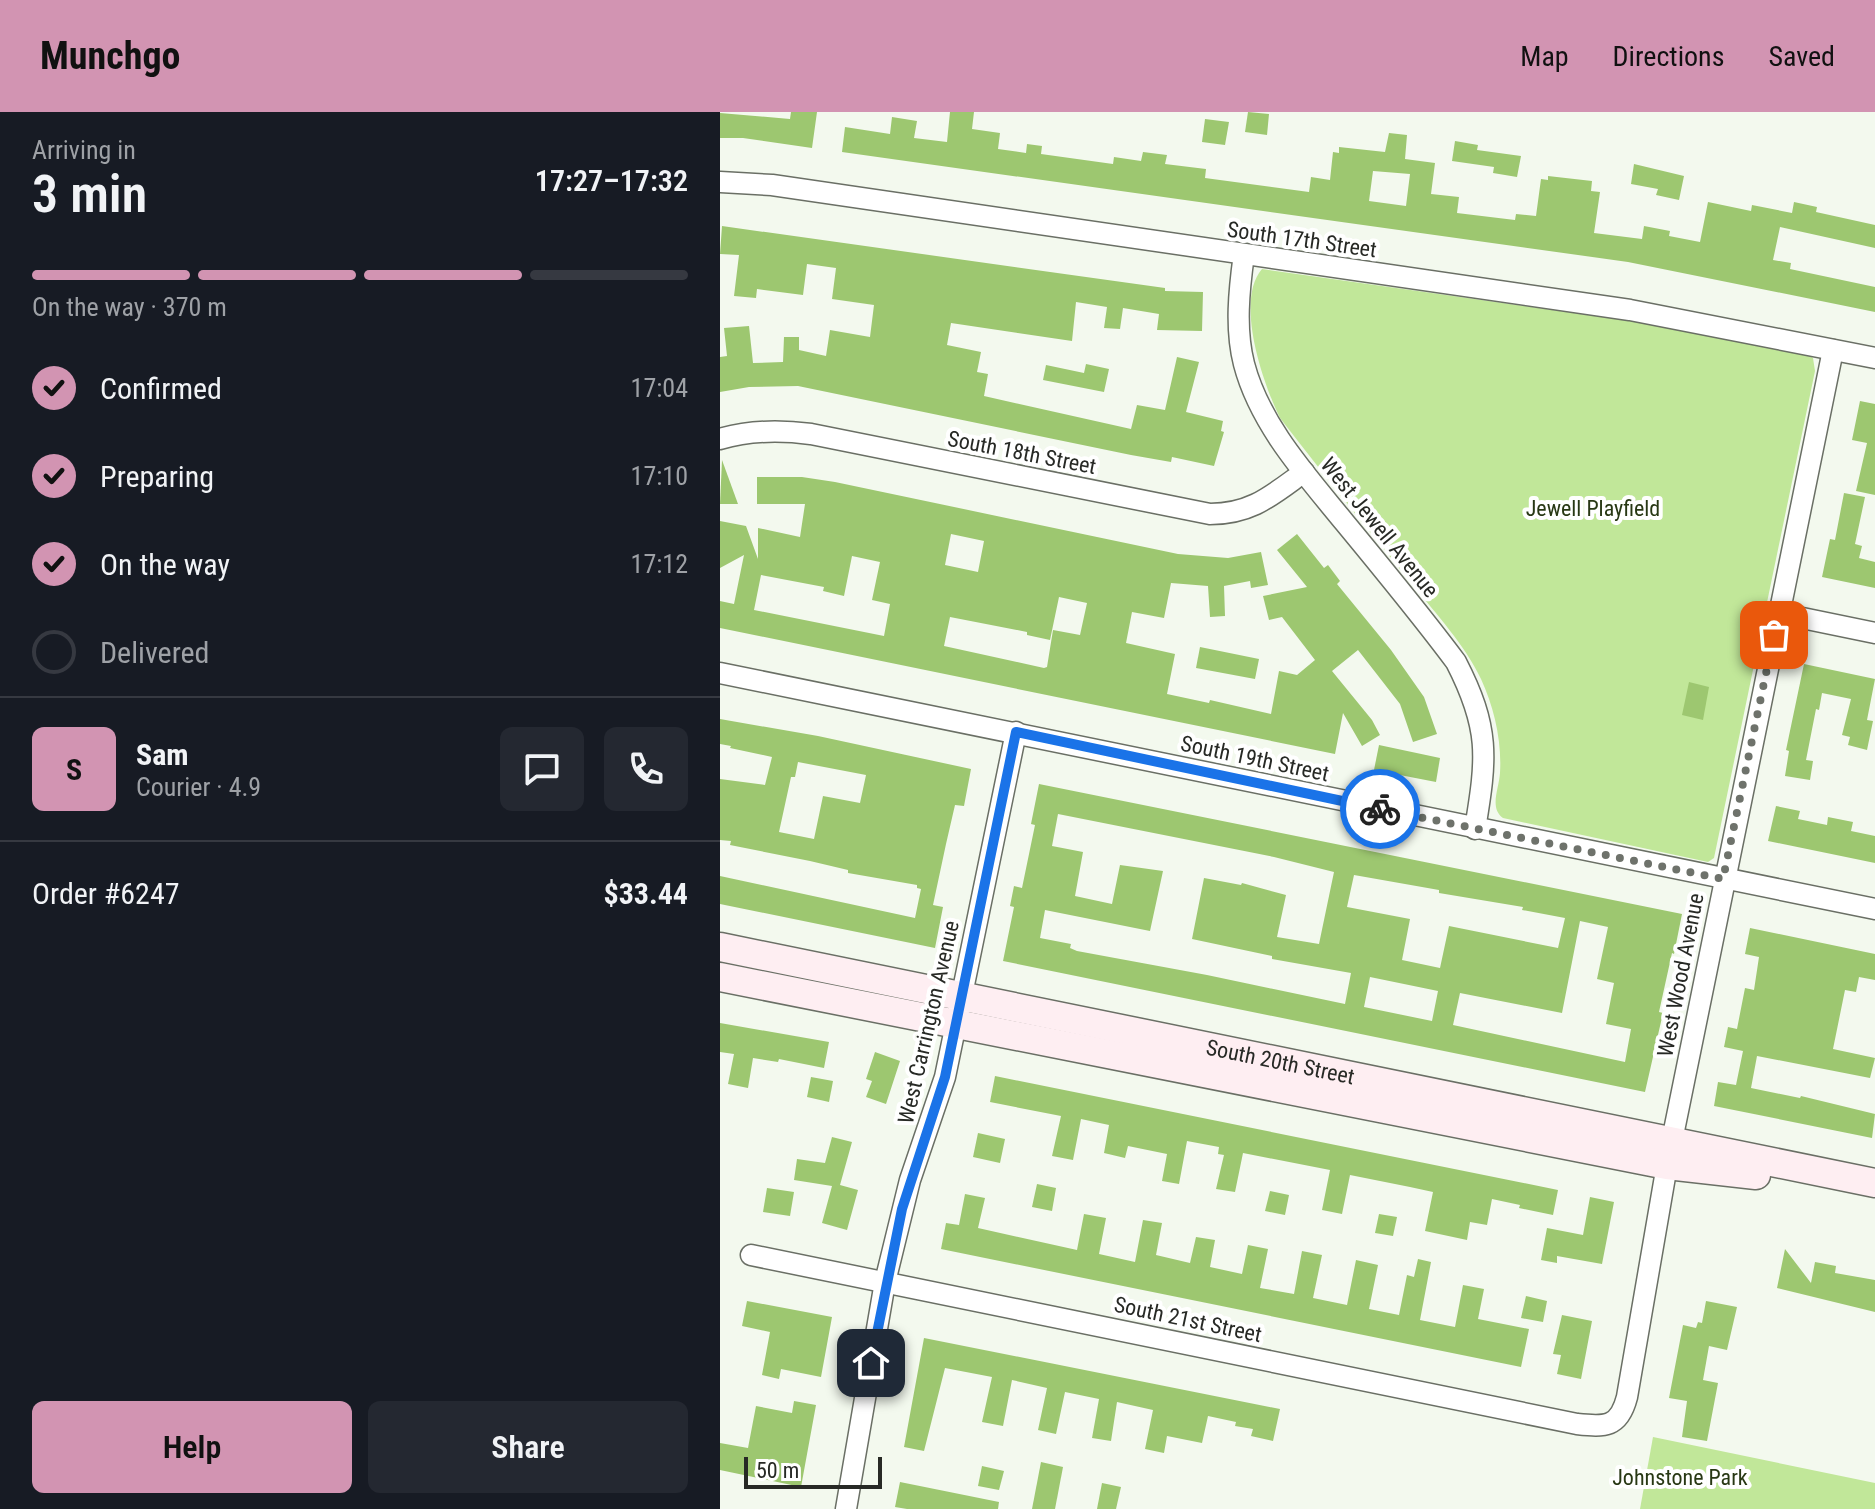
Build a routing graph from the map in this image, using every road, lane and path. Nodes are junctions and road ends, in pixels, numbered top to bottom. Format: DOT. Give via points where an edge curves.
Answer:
graph roads {
  1 [pos="720,182"];
  2 [pos="1244,254"];
  3 [pos="1833,350"];
  4 [pos="1875,358"];
  5 [pos="720,439"];
  6 [pos="1304,472"];
  7 [pos="1778,613"];
  8 [pos="1875,633"];
  9 [pos="720,673"];
  10 [pos="1016,732"];
  11 [pos="1475,829"];
  12 [pos="1723,879"];
  13 [pos="1875,909"];
  14 [pos="720,947"];
  15 [pos="720,977"];
  16 [pos="958,1009"];
  17 [pos="1670,1153"];
  18 [pos="1875,1183"];
  19 [pos="751,1255"];
  20 [pos="885,1282"];
  21 [pos="1616,1421"];
  22 [pos="846,1509"];
  1 -- 2 [label="street, South 17th Street" via="772,185"];
  2 -- 3 [label="street, South 17th Street" via="1630,310"];
  2 -- 6 [label="street, West Jewell Avenue" via="1239,306 1243,362 1264,415"];
  3 -- 4 [label="street, South 17th Street"];
  3 -- 7 [label="street, West Wood Avenue"];
  5 -- 6 [label="street, South 18th Street" via="778,430 811,434 1210,514 1258,505"];
  6 -- 11 [label="street, West Jewell Avenue" via="1428,625 1473,694 1485,752"];
  7 -- 8 [label="street"];
  7 -- 12 [label="street, West Wood Avenue"];
  9 -- 10 [label="street, South 19th Street"];
  10 -- 11 [label="street, South 19th Street"];
  10 -- 16 [label="street, West Carrington Avenue"];
  11 -- 12 [label="street, South 19th Street"];
  12 -- 13 [label="street, South 19th Street"];
  12 -- 17 [label="street, West Wood Avenue"];
  14 -- 16 [label="street, South 20th Street"];
  15 -- 16 [label="street, South 20th Street"];
  16 -- 17 [label="street, South 20th Street"];
  16 -- 20 [label="street, West Carrington Avenue" via="945,1077 910,1180"];
  17 -- 18 [label="street, South 20th Street" via="1799,1166"];
  17 -- 21 [label="street, West Wood Avenue" via="1627,1397"];
  19 -- 20 [label="street, South 21st Street"];
  20 -- 21 [label="street, South 21st Street" via="1577,1424"];
  20 -- 22 [label="street, West Carrington Avenue"];
}
